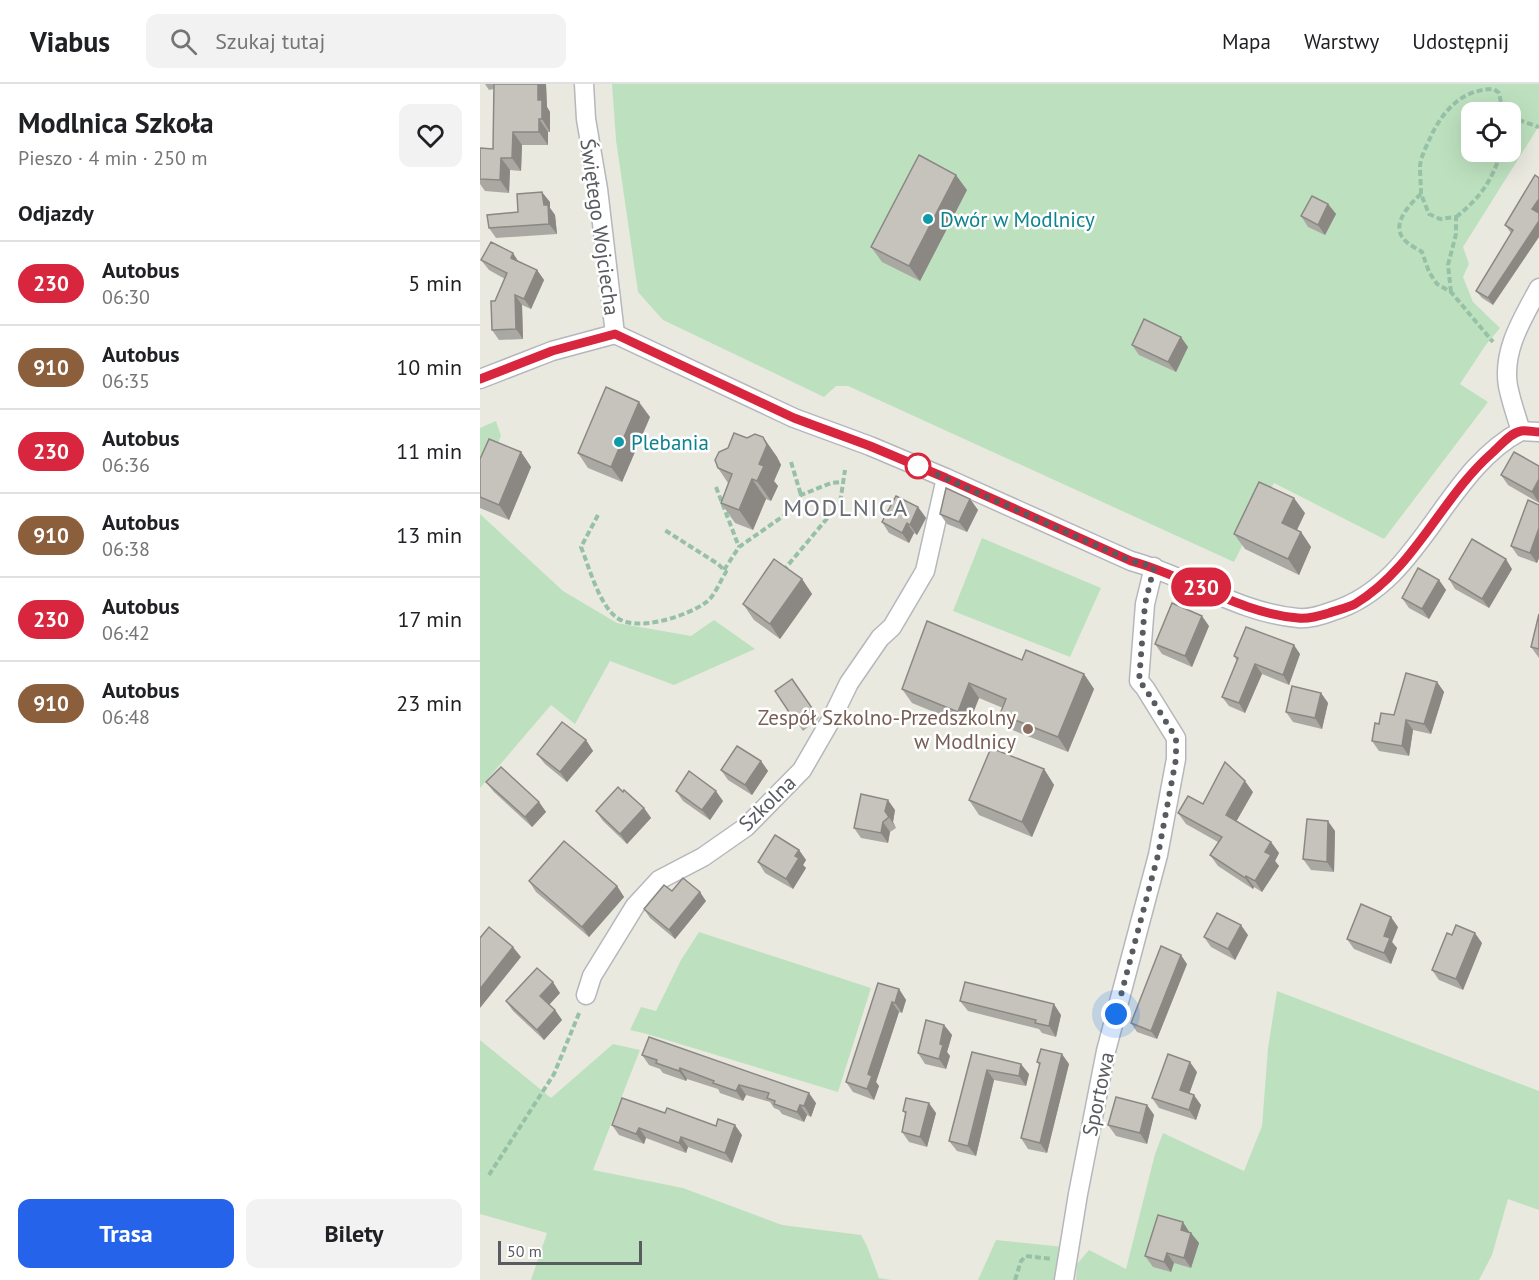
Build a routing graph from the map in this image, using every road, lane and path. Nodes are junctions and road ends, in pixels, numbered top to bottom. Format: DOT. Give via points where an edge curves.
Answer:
graph roads {
  1 [pos="584,84"];
  2 [pos="1501,102"];
  3 [pos="1521,120"];
  4 [pos="1539,127"];
  5 [pos="1497,162"];
  6 [pos="1421,194"];
  7 [pos="1456,217"];
  8 [pos="1539,288"];
  9 [pos="1451,292"];
  10 [pos="615,334"];
  11 [pos="1493,351"];
  12 [pos="480,379"];
  13 [pos="1521,431"];
  14 [pos="1539,432"];
  15 [pos="792,462"];
  16 [pos="845,470"];
  17 [pos="946,478"];
  18 [pos="843,482"];
  19 [pos="716,487"];
  20 [pos="801,495"];
  21 [pos="598,515"];
  22 [pos="663,529"];
  23 [pos="739,547"];
  24 [pos="1154,567"];
  25 [pos="724,570"];
  26 [pos="783,571"];
  27 [pos="586,995"];
  28 [pos="489,1175"];
  29 [pos="1067,1261"];
  30 [pos="1015,1280"];
  31 [pos="1064,1280"];
  1 -- 10 [label="street, Świętego Wojciecha"];
  2 -- 6 [label="path" via="1494,89 1473,91 1455,101 1427,145 1420,165"];
  3 -- 4 [label="path"];
  5 -- 7 [label="path" via="1488,184"];
  6 -- 7 [label="path" via="1429,214 1440,219"];
  6 -- 9 [label="path" via="1408,205 1400,226 1401,235 1422,252 1437,284"];
  7 -- 9 [label="path" via="1448,265"];
  8 -- 13 [label="street" via="1508,358 1508,384"];
  9 -- 11 [label="path" via="1493,341"];
  10 -- 12 [label="street" via="552,351"];
  10 -- 17 [label="street, Świętego Wojciecha" via="794,418"];
  13 -- 14 [label="street"];
  13 -- 24 [label="street, Świętego Wojciecha" via="1466,479 1409,555 1353,605 1312,618 1271,613"];
  15 -- 20 [label="path"];
  16 -- 18 [label="path"];
  17 -- 24 [label="street, Świętego Wojciecha" via="1131,561"];
  17 -- 27 [label="street, Szkolna" via="925,571 892,627 849,683 802,770 746,827 703,857 659,880 636,906 592,976"];
  18 -- 20 [label="path"];
  18 -- 26 [label="path" via="840,503"];
  19 -- 23 [label="path"];
  20 -- 23 [label="path" via="792,510"];
  21 -- 25 [label="path" via="581,547 604,601 617,618 634,623 665,621 707,603"];
  22 -- 25 [label="path"];
  23 -- 25 [label="path"];
  24 -- 29 [label="street, Sportowa" via="1145,604 1139,681 1176,738 1176,759 1158,855 1106,1051"];
  27 -- 28 [label="path" via="554,1074"];
  29 -- 30 [label="path" via="1026,1256"];
  29 -- 31 [label="street, Sportowa"];
}
